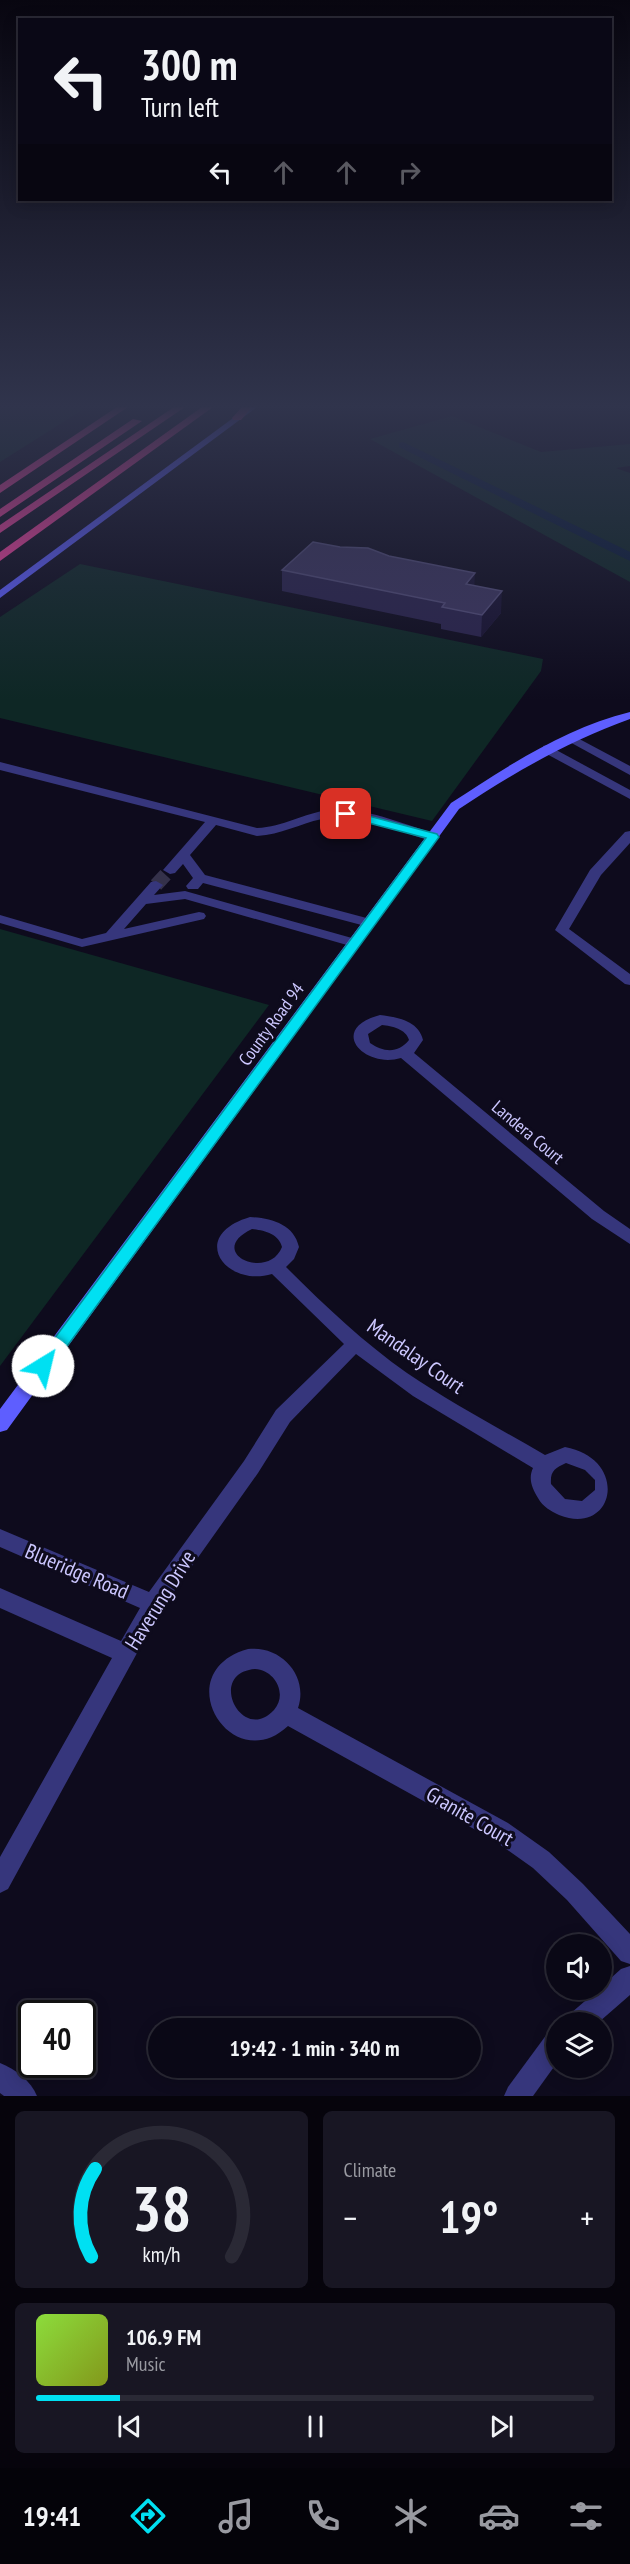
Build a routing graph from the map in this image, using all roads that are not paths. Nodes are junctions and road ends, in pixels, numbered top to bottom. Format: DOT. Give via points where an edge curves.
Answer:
graph roads {
  1 [pos="14,505"];
  2 [pos="37,505"];
  3 [pos="71,505"];
  4 [pos="121,505"];
  5 [pos="0,514"];
  6 [pos="0,530"];
  7 [pos="0,556"];
  8 [pos="0,595"];
  9 [pos="630,715"];
  10 [pos="570,738"];
  11 [pos="547,749"];
  12 [pos="0,766"];
  13 [pos="630,771"];
  14 [pos="630,795"];
  15 [pos="213,821"];
  16 [pos="630,835"];
  17 [pos="433,837"];
  18 [pos="183,855"];
  19 [pos="170,870"];
  20 [pos="200,878"];
  21 [pos="156,885"];
  22 [pos="185,895"];
  23 [pos="142,901"];
  24 [pos="199,916"];
  25 [pos="0,919"];
  26 [pos="369,923"];
  27 [pos="110,937"];
  28 [pos="354,943"];
  29 [pos="630,981"];
  30 [pos="404,1053"];
  31 [pos="630,1238"];
  32 [pos="275,1266"];
  33 [pos="355,1344"];
  34 [pos="0,1424"];
  35 [pos="545,1465"];
  36 [pos="0,1538"];
  37 [pos="0,1598"];
  38 [pos="153,1604"];
  39 [pos="126,1654"];
  40 [pos="286,1713"];
  41 [pos="0,1881"];
  42 [pos="630,1952"];
  43 [pos="630,1978"];
  44 [pos="591,2012"];
  45 [pos="546,2057"];
  46 [pos="0,2076"];
  47 [pos="24,2096"];
  48 [pos="518,2096"];
  1 -- 5 [label="highway"];
  2 -- 6 [label="highway"];
  3 -- 7 [label="highway"];
  4 -- 8 [label="street"];
  9 -- 10 [label="street, County Road 94"];
  10 -- 11 [label="street, County Road 94"];
  10 -- 13 [label="street"];
  11 -- 14 [label="street"];
  11 -- 17 [label="street, County Road 94" via="507,770 455,806"];
  12 -- 15 [label="street"];
  15 -- 17 [label="street" via="273,833 328,814 346,814"];
  15 -- 18 [label="street"];
  16 -- 29 [label="street" via="596,873 562,930"];
  17 -- 26 [label="street, County Road 94"];
  18 -- 19 [label="street"];
  18 -- 20 [label="street"];
  20 -- 22 [label="street"];
  20 -- 26 [label="street"];
  21 -- 23 [label="street"];
  22 -- 23 [label="street"];
  22 -- 28 [label="street"];
  23 -- 27 [label="street"];
  24 -- 27 [label="street"];
  25 -- 27 [label="street" via="82,943"];
  26 -- 28 [label="street, County Road 94"];
  28 -- 34 [label="street, County Road 94"];
  30 -- 31 [label="street, Landera Court"];
  32 -- 33 [label="street, Mandalay Court"];
  33 -- 35 [label="street, Mandalay Court" via="458,1416"];
  33 -- 38 [label="street, Haverung Drive" via="283,1416"];
  36 -- 38 [label="street, Blueridge Road"];
  37 -- 39 [label="street"];
  38 -- 39 [label="street, Haverung Drive"];
  39 -- 41 [label="street, Haverung Drive"];
  40 -- 42 [label="street, Granite Court" via="500,1830 541,1860"];
  43 -- 44 [label="street"];
  45 -- 48 [label="street"];
  46 -- 47 [label="street"];
}
